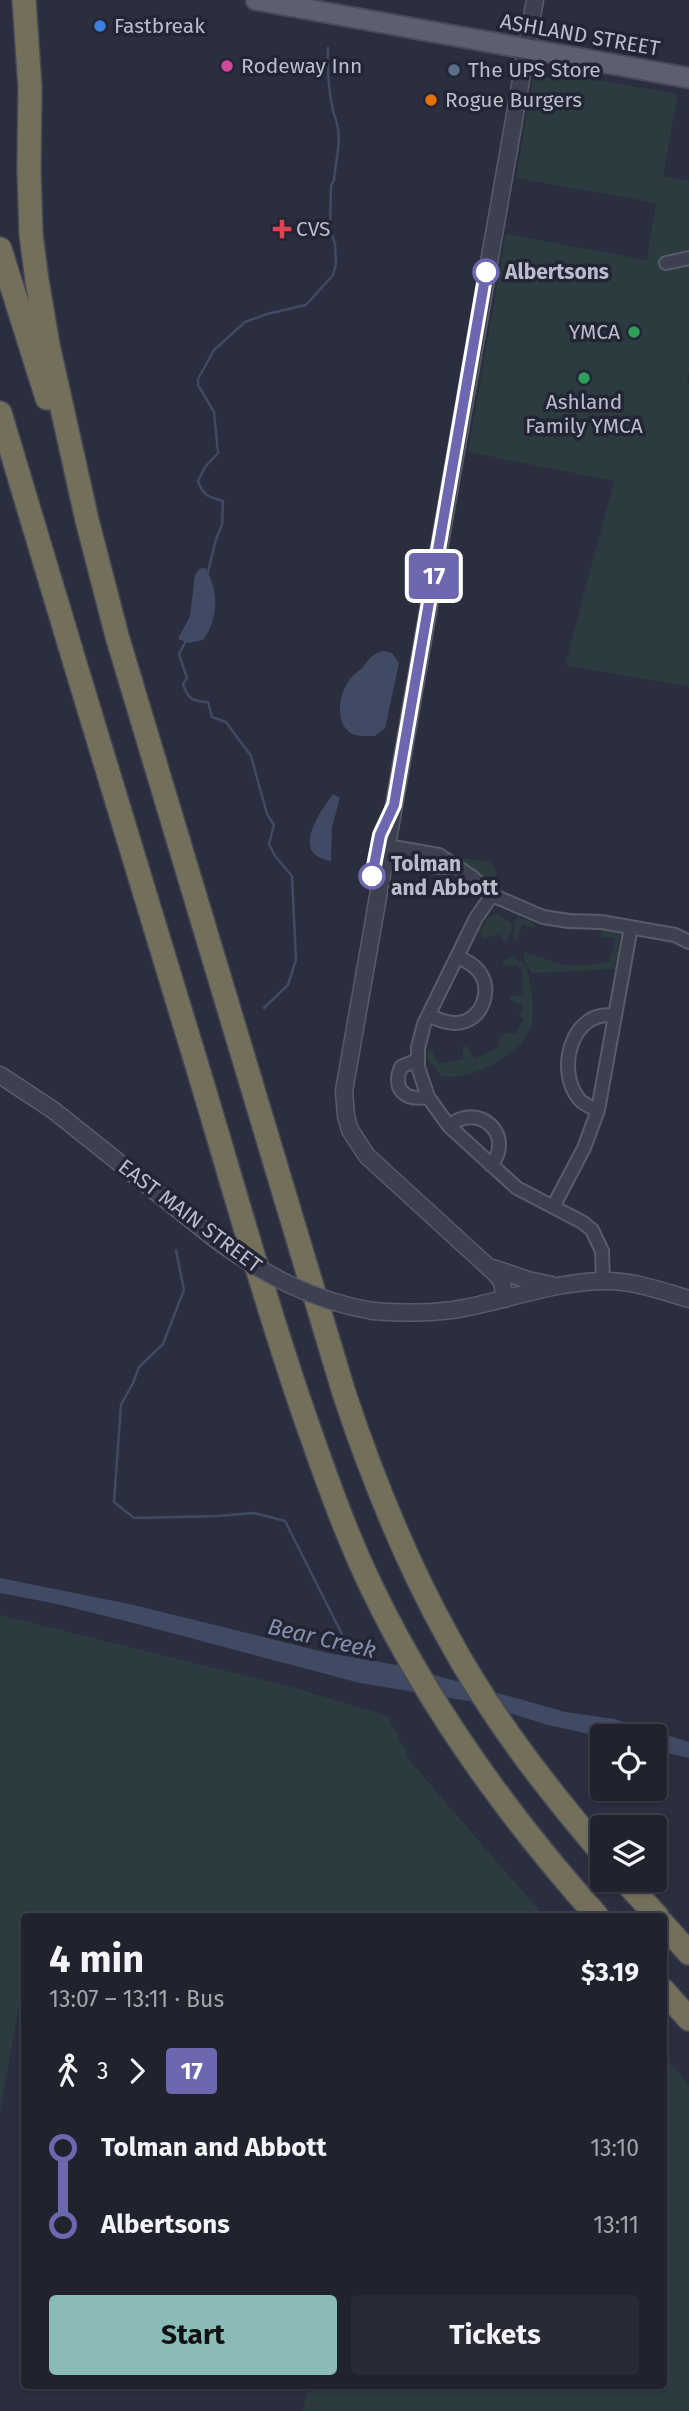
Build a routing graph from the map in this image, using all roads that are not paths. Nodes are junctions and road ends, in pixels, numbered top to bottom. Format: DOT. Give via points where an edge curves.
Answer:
graph roads {
  1 [pos="24,0"];
  2 [pos="256,0"];
  3 [pos="535,0"];
  4 [pos="526,49"];
  5 [pos="689,78"];
  6 [pos="0,249"];
  7 [pos="689,258"];
  8 [pos="666,263"];
  9 [pos="0,413"];
  10 [pos="0,434"];
  11 [pos="87,520"];
  12 [pos="36,537"];
  13 [pos="386,852"];
  14 [pos="492,895"];
  15 [pos="631,927"];
  16 [pos="689,942"];
  17 [pos="458,957"];
  18 [pos="429,1015"];
  19 [pos="615,1016"];
  20 [pos="417,1060"];
  21 [pos="0,1074"];
  22 [pos="428,1097"];
  23 [pos="598,1110"];
  24 [pos="449,1126"];
  25 [pos="491,1165"];
  26 [pos="554,1207"];
  27 [pos="485,1265"];
  28 [pos="603,1281"];
  29 [pos="558,1286"];
  30 [pos="505,1299"];
  31 [pos="689,1299"];
  32 [pos="590,1839"];
  33 [pos="635,1892"];
  34 [pos="594,1913"];
  35 [pos="654,1913"];
  36 [pos="667,1928"];
  37 [pos="689,1953"];
  38 [pos="667,1994"];
  39 [pos="689,2019"];
  1 -- 11 [label="highway" via="37,281"];
  2 -- 4 [label="main road, ASHLAND STREET"];
  3 -- 4 [label="street"];
  4 -- 5 [label="main road, ASHLAND STREET"];
  4 -- 13 [label="street"];
  6 -- 11 [label="highway"];
  7 -- 8 [label="street"];
  9 -- 12 [label="highway"];
  10 -- 12 [label="highway"];
  11 -- 32 [label="highway" via="121,649 368,1467 447,1637 517,1745"];
  12 -- 34 [label="highway" via="284,1354 344,1526 400,1643 447,1723 518,1823"];
  13 -- 14 [label="street" via="439,855"];
  13 -- 27 [label="street" via="345,1081 346,1116 367,1156"];
  14 -- 15 [label="street" via="543,917"];
  14 -- 17 [label="street"];
  15 -- 16 [label="street"];
  15 -- 19 [label="street"];
  17 -- 18 [label="street"];
  17 -- 18 [label="street" via="476,968 483,979 482,1004 472,1017 458,1023"];
  18 -- 20 [label="street"];
  19 -- 23 [label="street"];
  19 -- 23 [label="street" via="594,1017 584,1025 567,1063 578,1098"];
  20 -- 22 [label="street"];
  20 -- 22 [label="street" via="401,1067 399,1086 410,1098"];
  21 -- 30 [label="street, EAST MAIN STREET, bridge" via="215,1239 290,1286 334,1303 373,1311 432,1312"];
  22 -- 24 [label="street"];
  23 -- 26 [label="street"];
  24 -- 25 [label="street"];
  24 -- 25 [label="street" via="472,1117 494,1127 499,1149"];
  25 -- 26 [label="street" via="517,1188"];
  26 -- 28 [label="street" via="592,1230 603,1251"];
  27 -- 29 [label="street"];
  27 -- 30 [label="street" via="502,1282"];
  28 -- 29 [label="street, EAST MAIN STREET"];
  28 -- 31 [label="street, EAST MAIN STREET" via="641,1285"];
  29 -- 30 [label="street, EAST MAIN STREET"];
  33 -- 35 [label="highway"];
  36 -- 37 [label="highway"];
  38 -- 39 [label="highway"];
}
